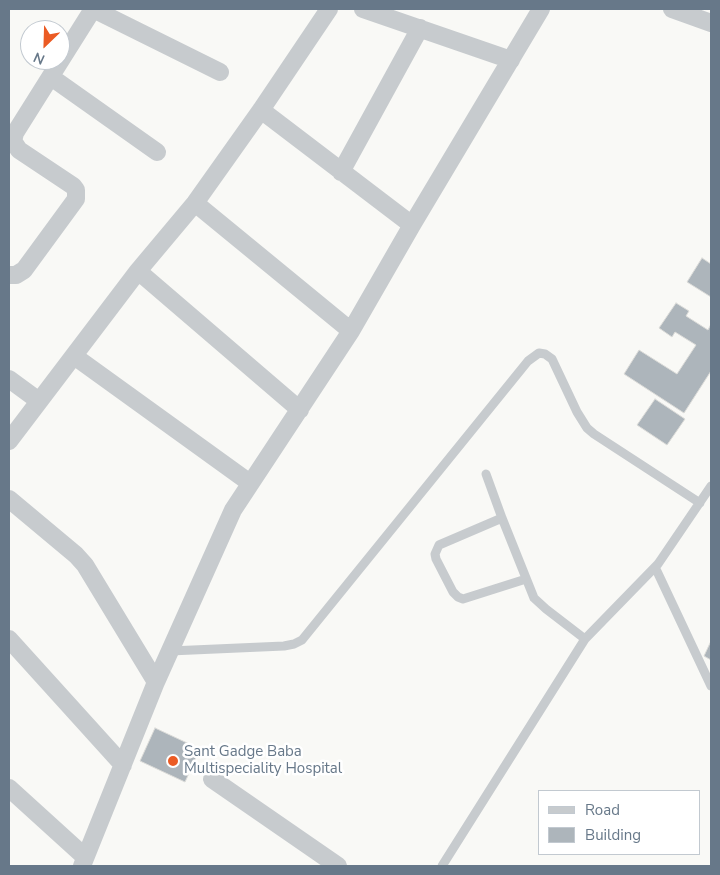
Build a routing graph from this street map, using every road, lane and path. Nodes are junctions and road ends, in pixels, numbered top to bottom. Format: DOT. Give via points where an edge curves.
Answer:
graph roads {
  1 [pos="93,9"];
  2 [pos="329,9"];
  3 [pos="363,9"];
  4 [pos="541,9"];
  5 [pos="672,9"];
  6 [pos="711,23"];
  7 [pos="420,28"];
  8 [pos="511,60"];
  9 [pos="220,72"];
  10 [pos="52,77"];
  11 [pos="261,110"];
  12 [pos="158,152"];
  13 [pos="341,172"];
  14 [pos="195,202"];
  15 [pos="412,225"];
  16 [pos="138,271"];
  17 [pos="9,275"];
  18 [pos="351,331"];
  19 [pos="74,356"];
  20 [pos="9,379"];
  21 [pos="39,401"];
  22 [pos="300,410"];
  23 [pos="9,441"];
  24 [pos="486,474"];
  25 [pos="250,483"];
  26 [pos="711,486"];
  27 [pos="9,499"];
  28 [pos="700,502"];
  29 [pos="502,518"];
  30 [pos="655,567"];
  31 [pos="526,579"];
  32 [pos="9,639"];
  33 [pos="585,639"];
  34 [pos="170,650"];
  35 [pos="708,673"];
  36 [pos="156,682"];
  37 [pos="711,686"];
  38 [pos="123,765"];
  39 [pos="212,779"];
  40 [pos="9,788"];
  41 [pos="83,862"];
  42 [pos="338,866"];
  43 [pos="442,866"];
  1 -- 9 [label="street"];
  1 -- 10 [label="street"];
  2 -- 11 [label="street"];
  3 -- 7 [label="street"];
  4 -- 8 [label="street"];
  5 -- 6 [label="street"];
  7 -- 8 [label="street"];
  7 -- 13 [label="street"];
  8 -- 15 [label="street"];
  10 -- 12 [label="street"];
  10 -- 17 [label="street" via="13,141 19,150 73,186 76,199 24,270"];
  11 -- 13 [label="street"];
  11 -- 14 [label="street"];
  13 -- 15 [label="street"];
  14 -- 16 [label="street"];
  14 -- 18 [label="street"];
  15 -- 18 [label="street"];
  16 -- 19 [label="street"];
  16 -- 22 [label="street"];
  18 -- 22 [label="street"];
  19 -- 21 [label="street"];
  19 -- 25 [label="street"];
  20 -- 21 [label="street"];
  21 -- 23 [label="street"];
  22 -- 25 [label="street"];
  24 -- 29 [label="lane"];
  25 -- 34 [label="street" via="233,510"];
  26 -- 28 [label="lane"];
  27 -- 36 [label="street" via="85,565"];
  28 -- 30 [label="lane"];
  28 -- 34 [label="lane" via="587,428 552,359 539,353 528,361 302,640 284,646"];
  29 -- 31 [label="lane"];
  29 -- 31 [label="lane" via="439,544 436,559 454,592 463,599"];
  30 -- 33 [label="lane"];
  30 -- 35 [label="lane"];
  31 -- 33 [label="lane" via="534,598"];
  32 -- 38 [label="street"];
  33 -- 43 [label="lane"];
  34 -- 36 [label="street"];
  35 -- 37 [label="lane"];
  36 -- 38 [label="street"];
  38 -- 41 [label="street"];
  39 -- 42 [label="street"];
  40 -- 41 [label="street"];
}
